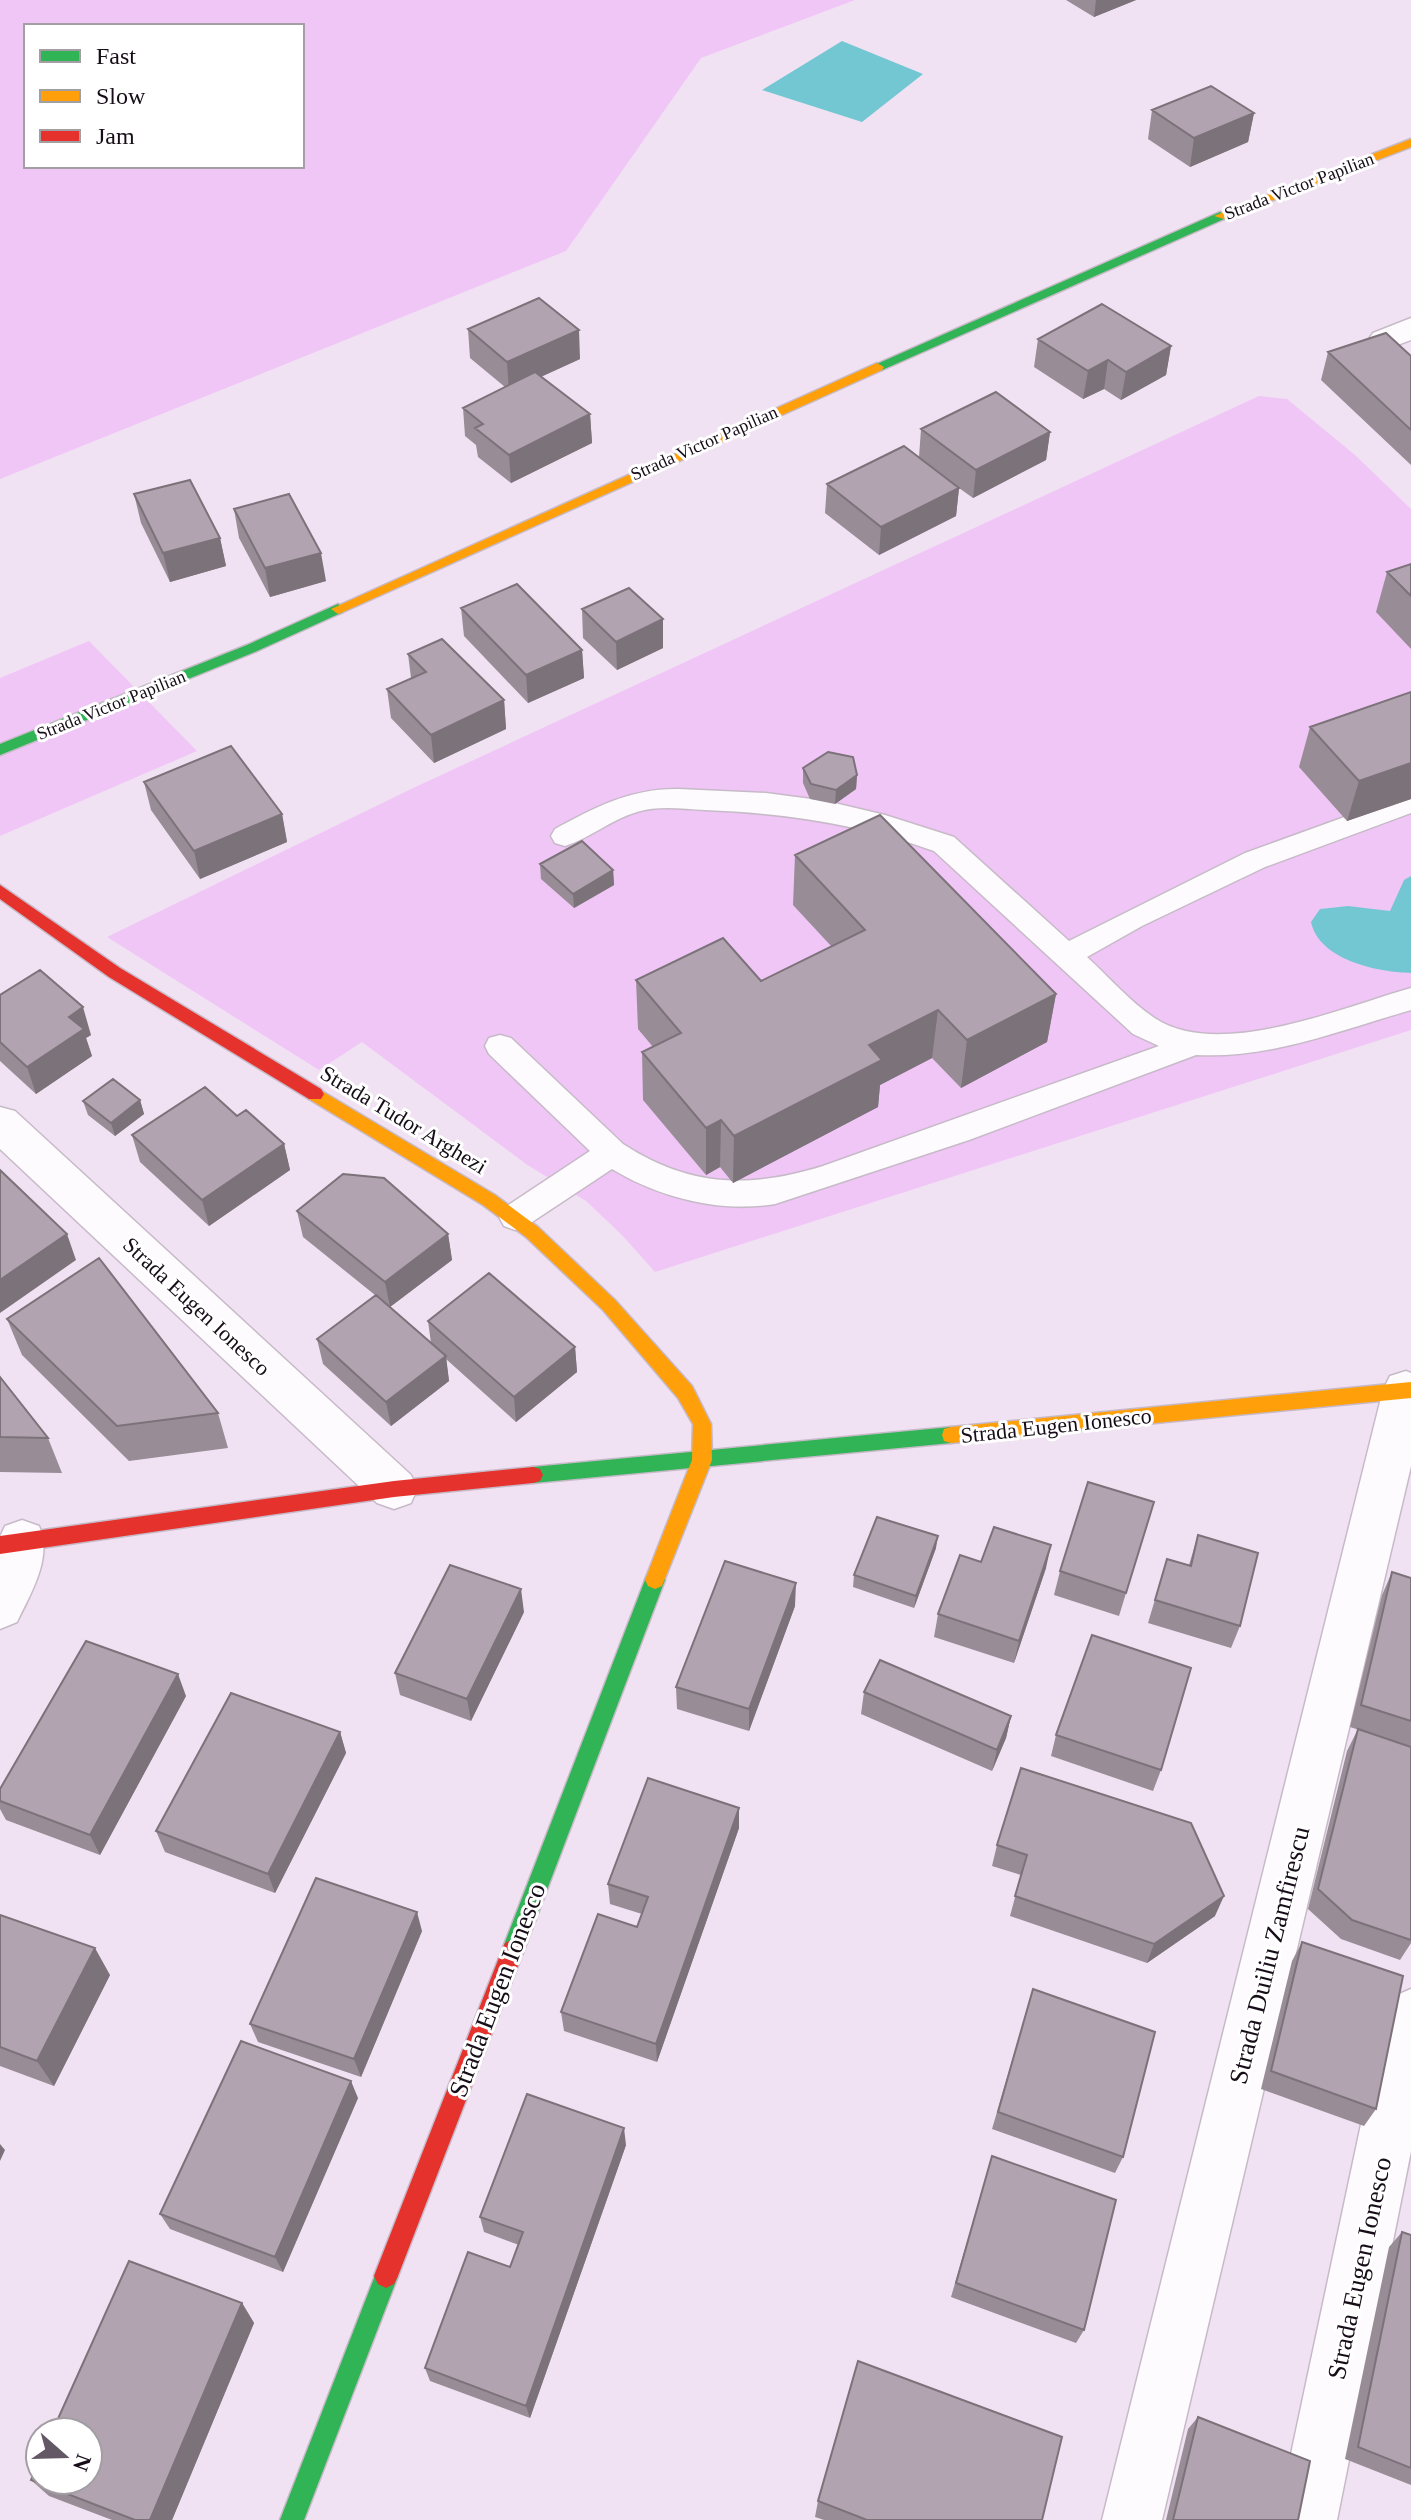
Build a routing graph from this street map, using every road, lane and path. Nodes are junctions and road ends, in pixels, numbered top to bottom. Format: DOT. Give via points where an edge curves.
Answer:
graph roads {
  1 [pos="1411,143"];
  2 [pos="0,750"];
  3 [pos="1411,803"];
  4 [pos="565,836"];
  5 [pos="0,891"];
  6 [pos="1065,956"];
  7 [pos="1411,999"];
  8 [pos="1194,1044"];
  9 [pos="500,1046"];
  10 [pos="0,1123"];
  11 [pos="612,1153"];
  12 [pos="515,1217"];
  13 [pos="1409,1390"];
  14 [pos="702,1460"];
  15 [pos="394,1489"];
  16 [pos="11,1543"];
  17 [pos="0,1607"];
  18 [pos="1411,2016"];
  19 [pos="292,2520"];
  20 [pos="1132,2520"];
  21 [pos="1307,2520"];
  1 -- 2 [label="street, Strada Victor Papilian" via="1266,196 666,459 252,648"];
  3 -- 6 [label="lane" via="1255,860"];
  4 -- 6 [label="lane" via="636,802 658,799 778,802 852,815 944,844"];
  5 -- 12 [label="street, Strada Tudor Arghezi" via="120,975"];
  6 -- 8 [label="lane" via="1144,1026"];
  7 -- 8 [label="lane" via="1254,1042"];
  8 -- 11 [label="lane" via="1049,1102 763,1194 667,1180"];
  9 -- 11 [label="lane"];
  10 -- 15 [label="street, Strada Eugen Ionesco"];
  11 -- 12 [label="lane"];
  12 -- 14 [label="street, Strada Tudor Arghezi" via="588,1280 688,1396 703,1427"];
  13 -- 14 [label="street, Strada Eugen Ionesco"];
  13 -- 20 [label="street, Strada Duiliu Zamfirescu"];
  14 -- 15 [label="street, Strada Eugen Ionesco"];
  14 -- 19 [label="street, Strada Eugen Ionesco"];
  15 -- 16 [label="street, Strada Eugen Ionesco"];
  16 -- 17 [label="street" via="21,1554"];
  18 -- 21 [label="street, Strada Eugen Ionesco"];
}
